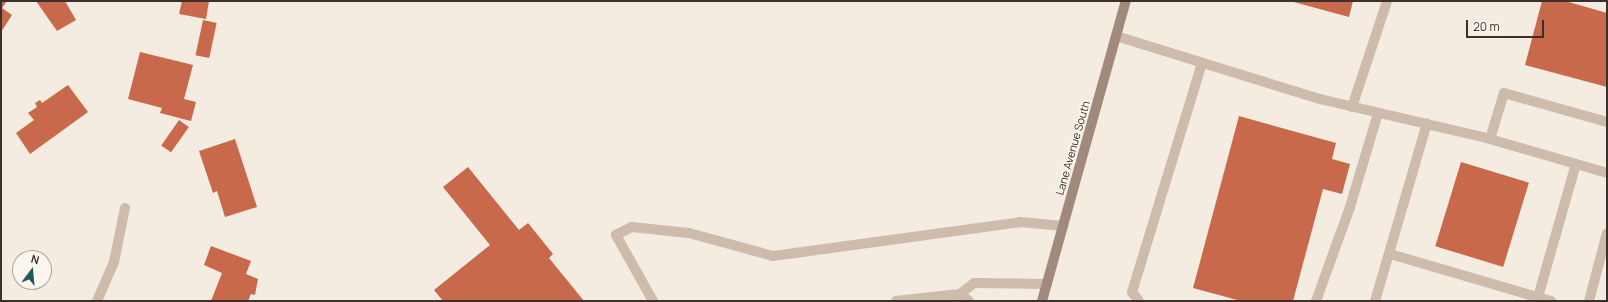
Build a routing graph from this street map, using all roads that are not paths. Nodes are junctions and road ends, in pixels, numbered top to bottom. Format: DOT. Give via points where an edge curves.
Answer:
graph roads {
  1 [pos="1126,1"];
  2 [pos="1387,1"];
  3 [pos="1116,36"];
  4 [pos="1202,63"];
  5 [pos="1352,108"];
  6 [pos="1378,113"];
  7 [pos="1607,122"];
  8 [pos="1426,123"];
  9 [pos="1490,139"];
  10 [pos="1576,164"];
  11 [pos="1607,173"];
  12 [pos="125,208"];
  13 [pos="1063,226"];
  14 [pos="1607,233"];
  15 [pos="1390,254"];
  16 [pos="1047,284"];
  17 [pos="959,297"];
  18 [pos="1538,297"];
  19 [pos="651,300"];
  20 [pos="97,301"];
  21 [pos="896,301"];
  22 [pos="969,301"];
  23 [pos="1042,301"];
  24 [pos="1139,301"];
  25 [pos="1316,301"];
  26 [pos="1375,301"];
  27 [pos="1551,301"];
  28 [pos="1589,301"];
  1 -- 3 [label="main road, Lane Avenue South"];
  2 -- 5 [label="street"];
  3 -- 4 [label="street"];
  3 -- 13 [label="main road, Lane Avenue South"];
  4 -- 5 [label="street"];
  4 -- 24 [label="street" via="1132,292"];
  5 -- 6 [label="street"];
  6 -- 8 [label="street"];
  6 -- 25 [label="street" via="1350,207"];
  7 -- 9 [label="street" via="1504,92"];
  8 -- 9 [label="street"];
  8 -- 15 [label="street"];
  9 -- 10 [label="street"];
  10 -- 11 [label="street"];
  10 -- 18 [label="street"];
  12 -- 20 [label="street" via="114,262"];
  13 -- 16 [label="main road, Lane Avenue South"];
  13 -- 19 [label="street" via="1020,222 773,256 689,233 632,227 616,235"];
  14 -- 28 [label="street"];
  15 -- 18 [label="street"];
  15 -- 26 [label="street"];
  16 -- 17 [label="street" via="974,283"];
  16 -- 23 [label="main road, Lane Avenue South"];
  17 -- 21 [label="street"];
  17 -- 22 [label="street"];
  18 -- 27 [label="street"];
}
